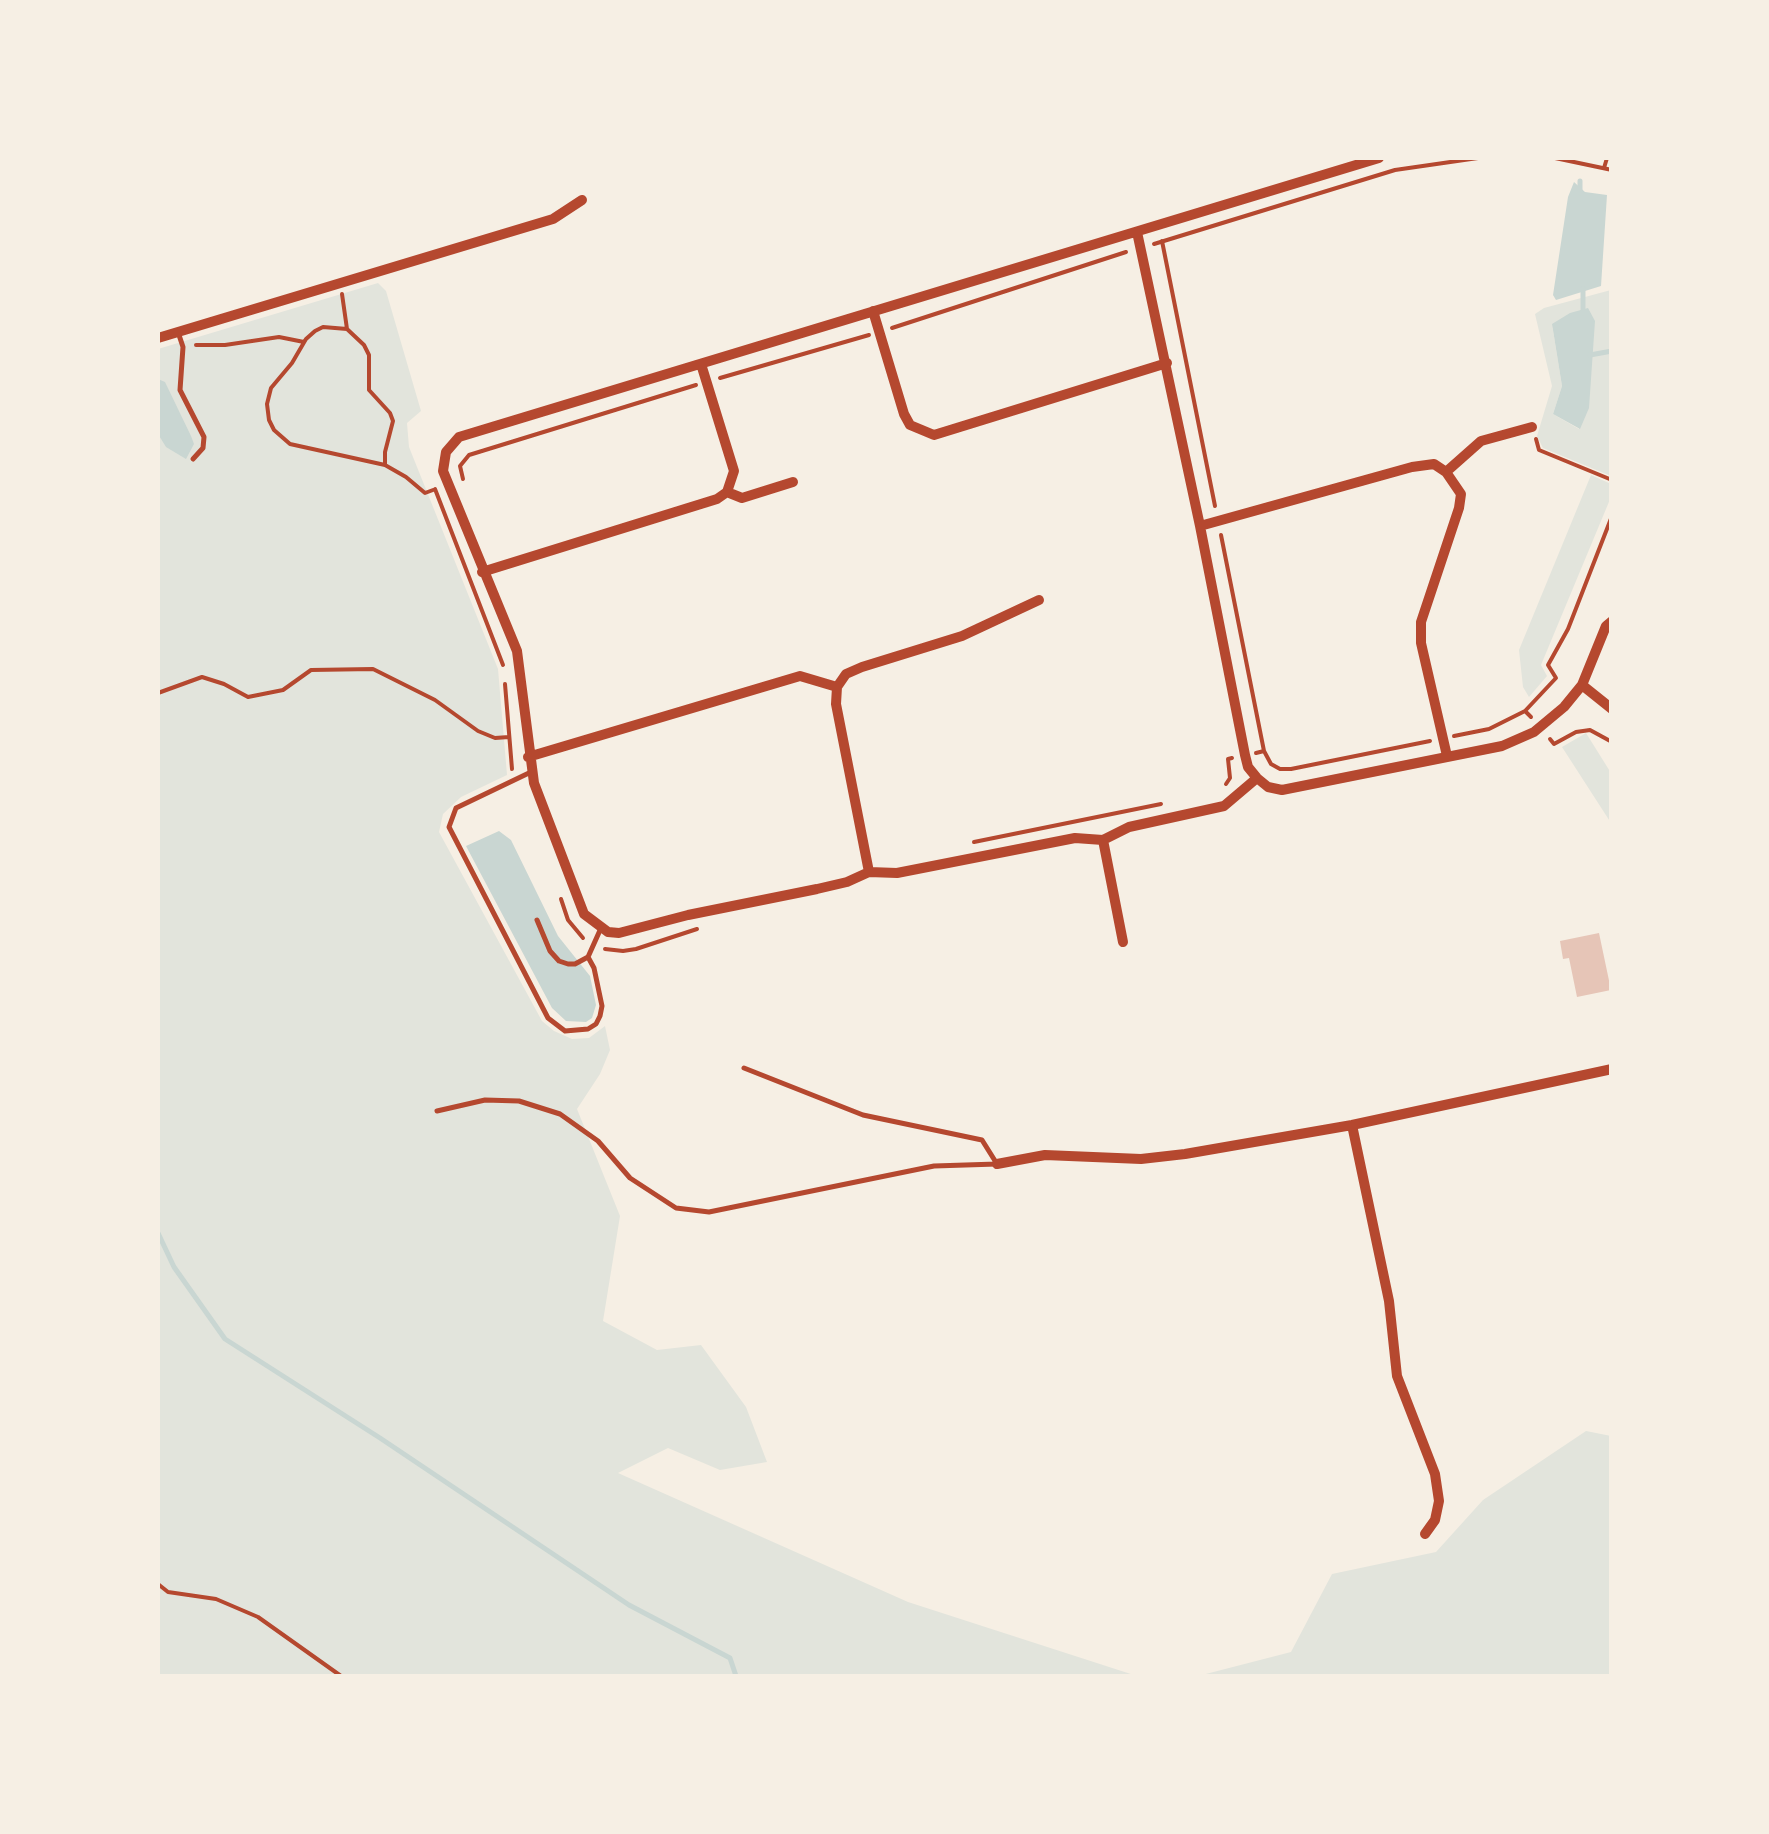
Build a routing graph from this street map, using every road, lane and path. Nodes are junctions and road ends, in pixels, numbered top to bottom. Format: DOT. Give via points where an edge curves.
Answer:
graph roads {
  1 [pos="1379,158"];
  2 [pos="1478,158"];
  3 [pos="1556,158"];
  4 [pos="1608,158"];
  5 [pos="1604,168"];
  6 [pos="1612,170"];
  7 [pos="582,200"];
  8 [pos="1137,232"];
  9 [pos="1162,241"];
  10 [pos="1141,248"];
  11 [pos="340,283"];
  12 [pos="874,311"];
  13 [pos="347,329"];
  14 [pos="178,332"];
  15 [pos="880,332"];
  16 [pos="158,338"];
  17 [pos="304,342"];
  18 [pos="183,347"];
  19 [pos="701,364"];
  20 [pos="1167,364"];
  21 [pos="706,382"];
  22 [pos="1532,427"];
  23 [pos="192,460"];
  24 [pos="385,465"];
  25 [pos="1446,472"];
  26 [pos="1612,480"];
  27 [pos="793,482"];
  28 [pos="448,484"];
  29 [pos="432,490"];
  30 [pos="727,492"];
  31 [pos="1612,516"];
  32 [pos="1218,521"];
  33 [pos="1200,526"];
  34 [pos="482,572"];
  35 [pos="1038,600"];
  36 [pos="1612,621"];
  37 [pos="1582,685"];
  38 [pos="837,686"];
  39 [pos="158,693"];
  40 [pos="1612,709"];
  41 [pos="1526,711"];
  42 [pos="1541,727"];
  43 [pos="509,737"];
  44 [pos="1442,738"];
  45 [pos="1612,742"];
  46 [pos="1264,752"];
  47 [pos="1244,755"];
  48 [pos="1447,756"];
  49 [pos="528,757"];
  50 [pos="532,772"];
  51 [pos="1257,778"];
  52 [pos="516,779"];
  53 [pos="1224,787"];
  54 [pos="1178,800"];
  55 [pos="1102,840"];
  56 [pos="968,843"];
  57 [pos="870,872"];
  58 [pos="557,886"];
  59 [pos="537,920"];
  60 [pos="601,928"];
  61 [pos="696,929"];
  62 [pos="1122,942"];
  63 [pos="594,945"];
  64 [pos="588,956"];
  65 [pos="744,1068"];
  66 [pos="1612,1070"];
  67 [pos="437,1111"];
  68 [pos="1352,1125"];
  69 [pos="997,1164"];
  70 [pos="1425,1534"];
  71 [pos="158,1584"];
  72 [pos="342,1676"];
  1 -- 8 [label="street"];
  2 -- 9 [label="path" via="1396,170"];
  3 -- 5 [label="path"];
  4 -- 5 [label="path"];
  5 -- 6 [label="path"];
  7 -- 11 [label="street" via="553,219"];
  8 -- 10 [label="street"];
  8 -- 12 [label="street"];
  9 -- 10 [label="path"];
  9 -- 32 [label="path"];
  10 -- 15 [label="path"];
  10 -- 20 [label="street"];
  11 -- 13 [label="path"];
  11 -- 14 [label="street"];
  12 -- 15 [label="street"];
  12 -- 19 [label="street"];
  13 -- 17 [label="path" via="323,327"];
  13 -- 24 [label="path" via="370,356 369,390 393,421"];
  14 -- 16 [label="street"];
  14 -- 18 [label="lane"];
  15 -- 20 [label="street" via="904,414 910,425 934,435"];
  15 -- 21 [label="path"];
  17 -- 18 [label="path" via="279,336"];
  17 -- 24 [label="path" via="271,388 268,420 274,430 290,444"];
  18 -- 23 [label="lane" via="180,390 204,437"];
  19 -- 21 [label="street"];
  19 -- 28 [label="street" via="460,437 446,452"];
  20 -- 33 [label="street"];
  21 -- 28 [label="path" via="469,456 460,466 463,479"];
  21 -- 30 [label="street" via="734,471"];
  22 -- 25 [label="street" via="1480,442"];
  22 -- 26 [label="path" via="1538,450"];
  24 -- 29 [label="path" via="425,493"];
  25 -- 32 [label="street" via="1434,464 1412,466"];
  25 -- 44 [label="street" via="1461,494 1459,508 1421,622"];
  27 -- 30 [label="street" via="742,498"];
  28 -- 29 [label="path"];
  28 -- 34 [label="street"];
  29 -- 43 [label="path" via="502,659"];
  30 -- 34 [label="street"];
  31 -- 41 [label="path" via="1548,665 1556,678"];
  32 -- 33 [label="street"];
  32 -- 46 [label="path"];
  33 -- 47 [label="street"];
  34 -- 49 [label="street" via="517,651"];
  35 -- 38 [label="street" via="962,636 862,667"];
  36 -- 37 [label="street"];
  37 -- 40 [label="street"];
  37 -- 42 [label="street"];
  38 -- 49 [label="street" via="800,676"];
  38 -- 57 [label="street"];
  39 -- 43 [label="path" via="202,677 248,698 283,690 311,670 374,669 478,730"];
  41 -- 42 [label="path"];
  41 -- 44 [label="path" via="1489,729"];
  42 -- 45 [label="path" via="1554,744 1590,730"];
  42 -- 48 [label="street" via="1502,746"];
  43 -- 52 [label="path"];
  44 -- 46 [label="path" via="1291,769 1271,764"];
  44 -- 48 [label="street"];
  46 -- 47 [label="path"];
  47 -- 51 [label="street"];
  47 -- 53 [label="path" via="1228,759"];
  48 -- 51 [label="street" via="1282,790"];
  49 -- 50 [label="street"];
  50 -- 52 [label="lane"];
  50 -- 60 [label="street" via="584,914"];
  51 -- 55 [label="street" via="1224,806 1129,827"];
  52 -- 64 [label="lane" via="456,808 448,827 452,838 548,1018 566,1030 588,1029 600,1016"];
  54 -- 56 [label="path"];
  55 -- 57 [label="street" via="1075,838 897,873"];
  55 -- 62 [label="street"];
  57 -- 60 [label="street" via="620,932"];
  58 -- 63 [label="path" via="574,930"];
  59 -- 64 [label="lane" via="559,961 575,964"];
  60 -- 63 [label="lane"];
  61 -- 63 [label="path" via="623,951"];
  63 -- 64 [label="lane"];
  65 -- 69 [label="lane" via="862,1115 982,1140"];
  66 -- 68 [label="street"];
  67 -- 69 [label="lane" via="484,1100 519,1101 560,1114 598,1141 630,1178 676,1208 708,1212 934,1166"];
  68 -- 69 [label="street" via="1185,1154 1045,1154"];
  68 -- 70 [label="street" via="1389,1301 1397,1376 1435,1474 1439,1501"];
  71 -- 72 [label="path" via="258,1617"];
}
